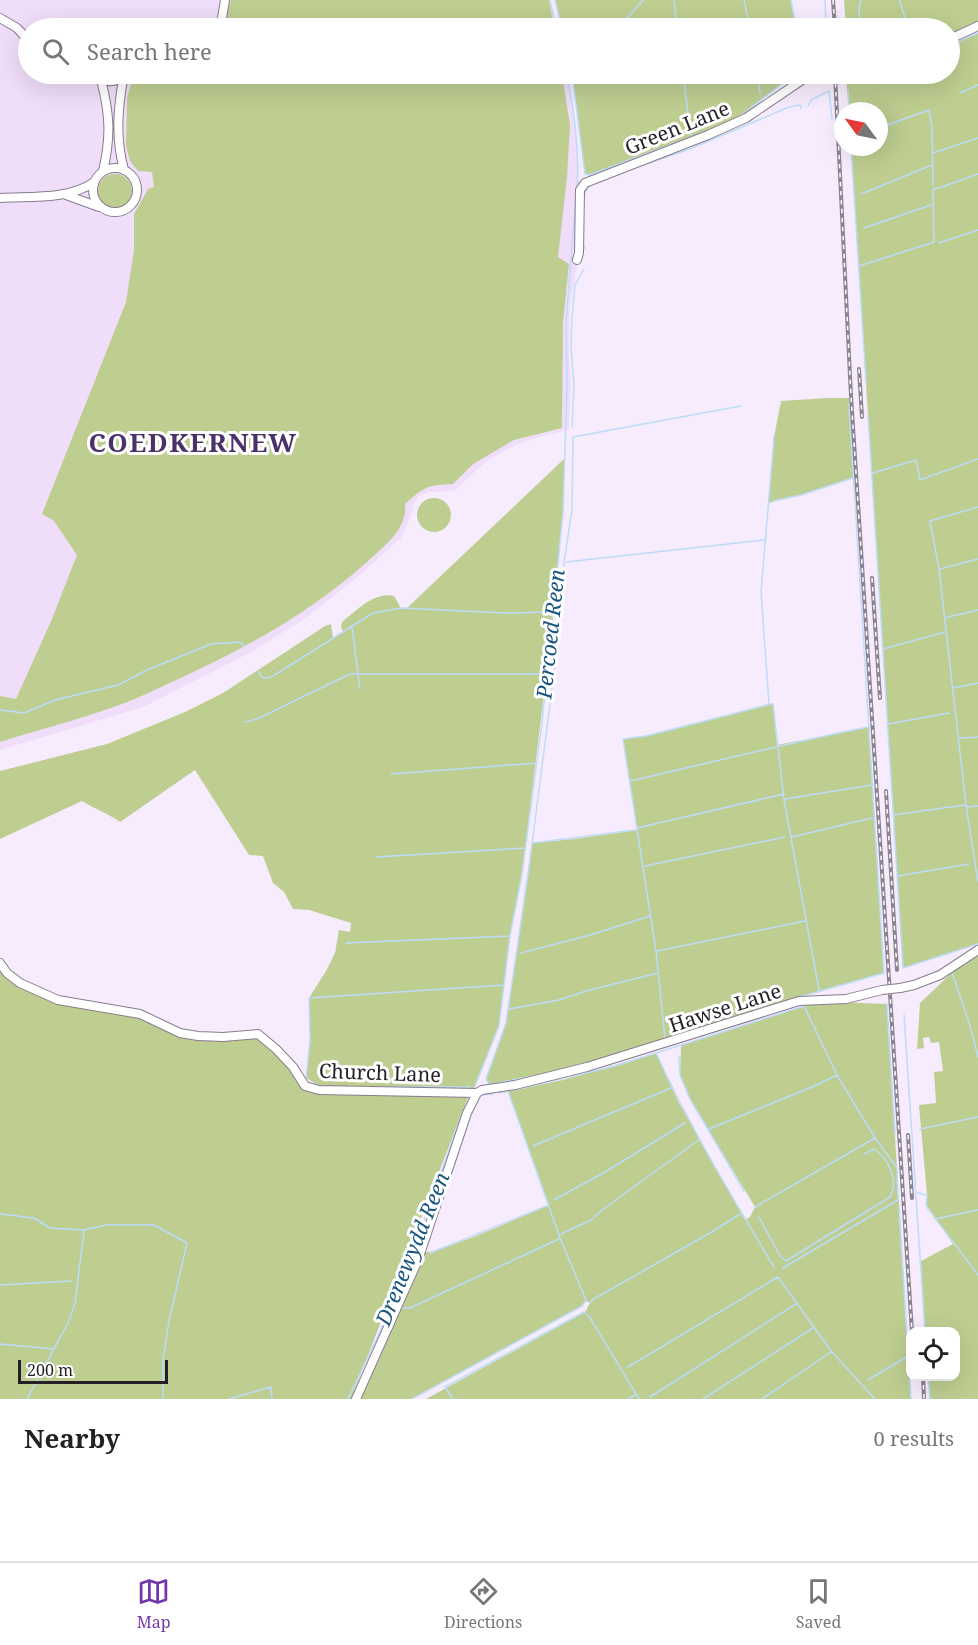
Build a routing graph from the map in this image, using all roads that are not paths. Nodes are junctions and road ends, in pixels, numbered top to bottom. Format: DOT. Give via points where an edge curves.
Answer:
graph roads {
  1 [pos="225,0"];
  2 [pos="0,18"];
  3 [pos="222,18"];
  4 [pos="978,26"];
  5 [pos="18,29"];
  6 [pos="960,34"];
  7 [pos="99,84"];
  8 [pos="122,84"];
  9 [pos="796,84"];
  10 [pos="124,170"];
  11 [pos="103,171"];
  12 [pos="94,182"];
  13 [pos="64,194"];
  14 [pos="0,198"];
  15 [pos="101,208"];
  16 [pos="577,260"];
  17 [pos="978,950"];
  18 [pos="0,963"];
  19 [pos="474,1092"];
  20 [pos="356,1399"];
  1 -- 3 [label="street"];
  2 -- 5 [label="street"];
  4 -- 6 [label="street"];
  7 -- 11 [label="street" via="107,103 109,132"];
  8 -- 10 [label="street" via="118,114"];
  9 -- 16 [label="street, Green Lane" via="746,118 589,179 582,185 580,198"];
  10 -- 11 [label="street"];
  10 -- 15 [label="street" via="136,183 134,202 118,213"];
  11 -- 12 [label="street"];
  12 -- 13 [label="street"];
  12 -- 15 [label="street" via="94,196"];
  13 -- 14 [label="street"];
  13 -- 15 [label="street"];
  17 -- 19 [label="street, Hawse Lane, bridge" via="940,975 914,985 846,999 799,1001 587,1067"];
  18 -- 19 [label="street, Church Lane" via="20,983 58,1000 140,1014 180,1033 223,1037 258,1034 293,1067 305,1086 319,1090"];
  19 -- 20 [label="street" via="418,1260"];
}
